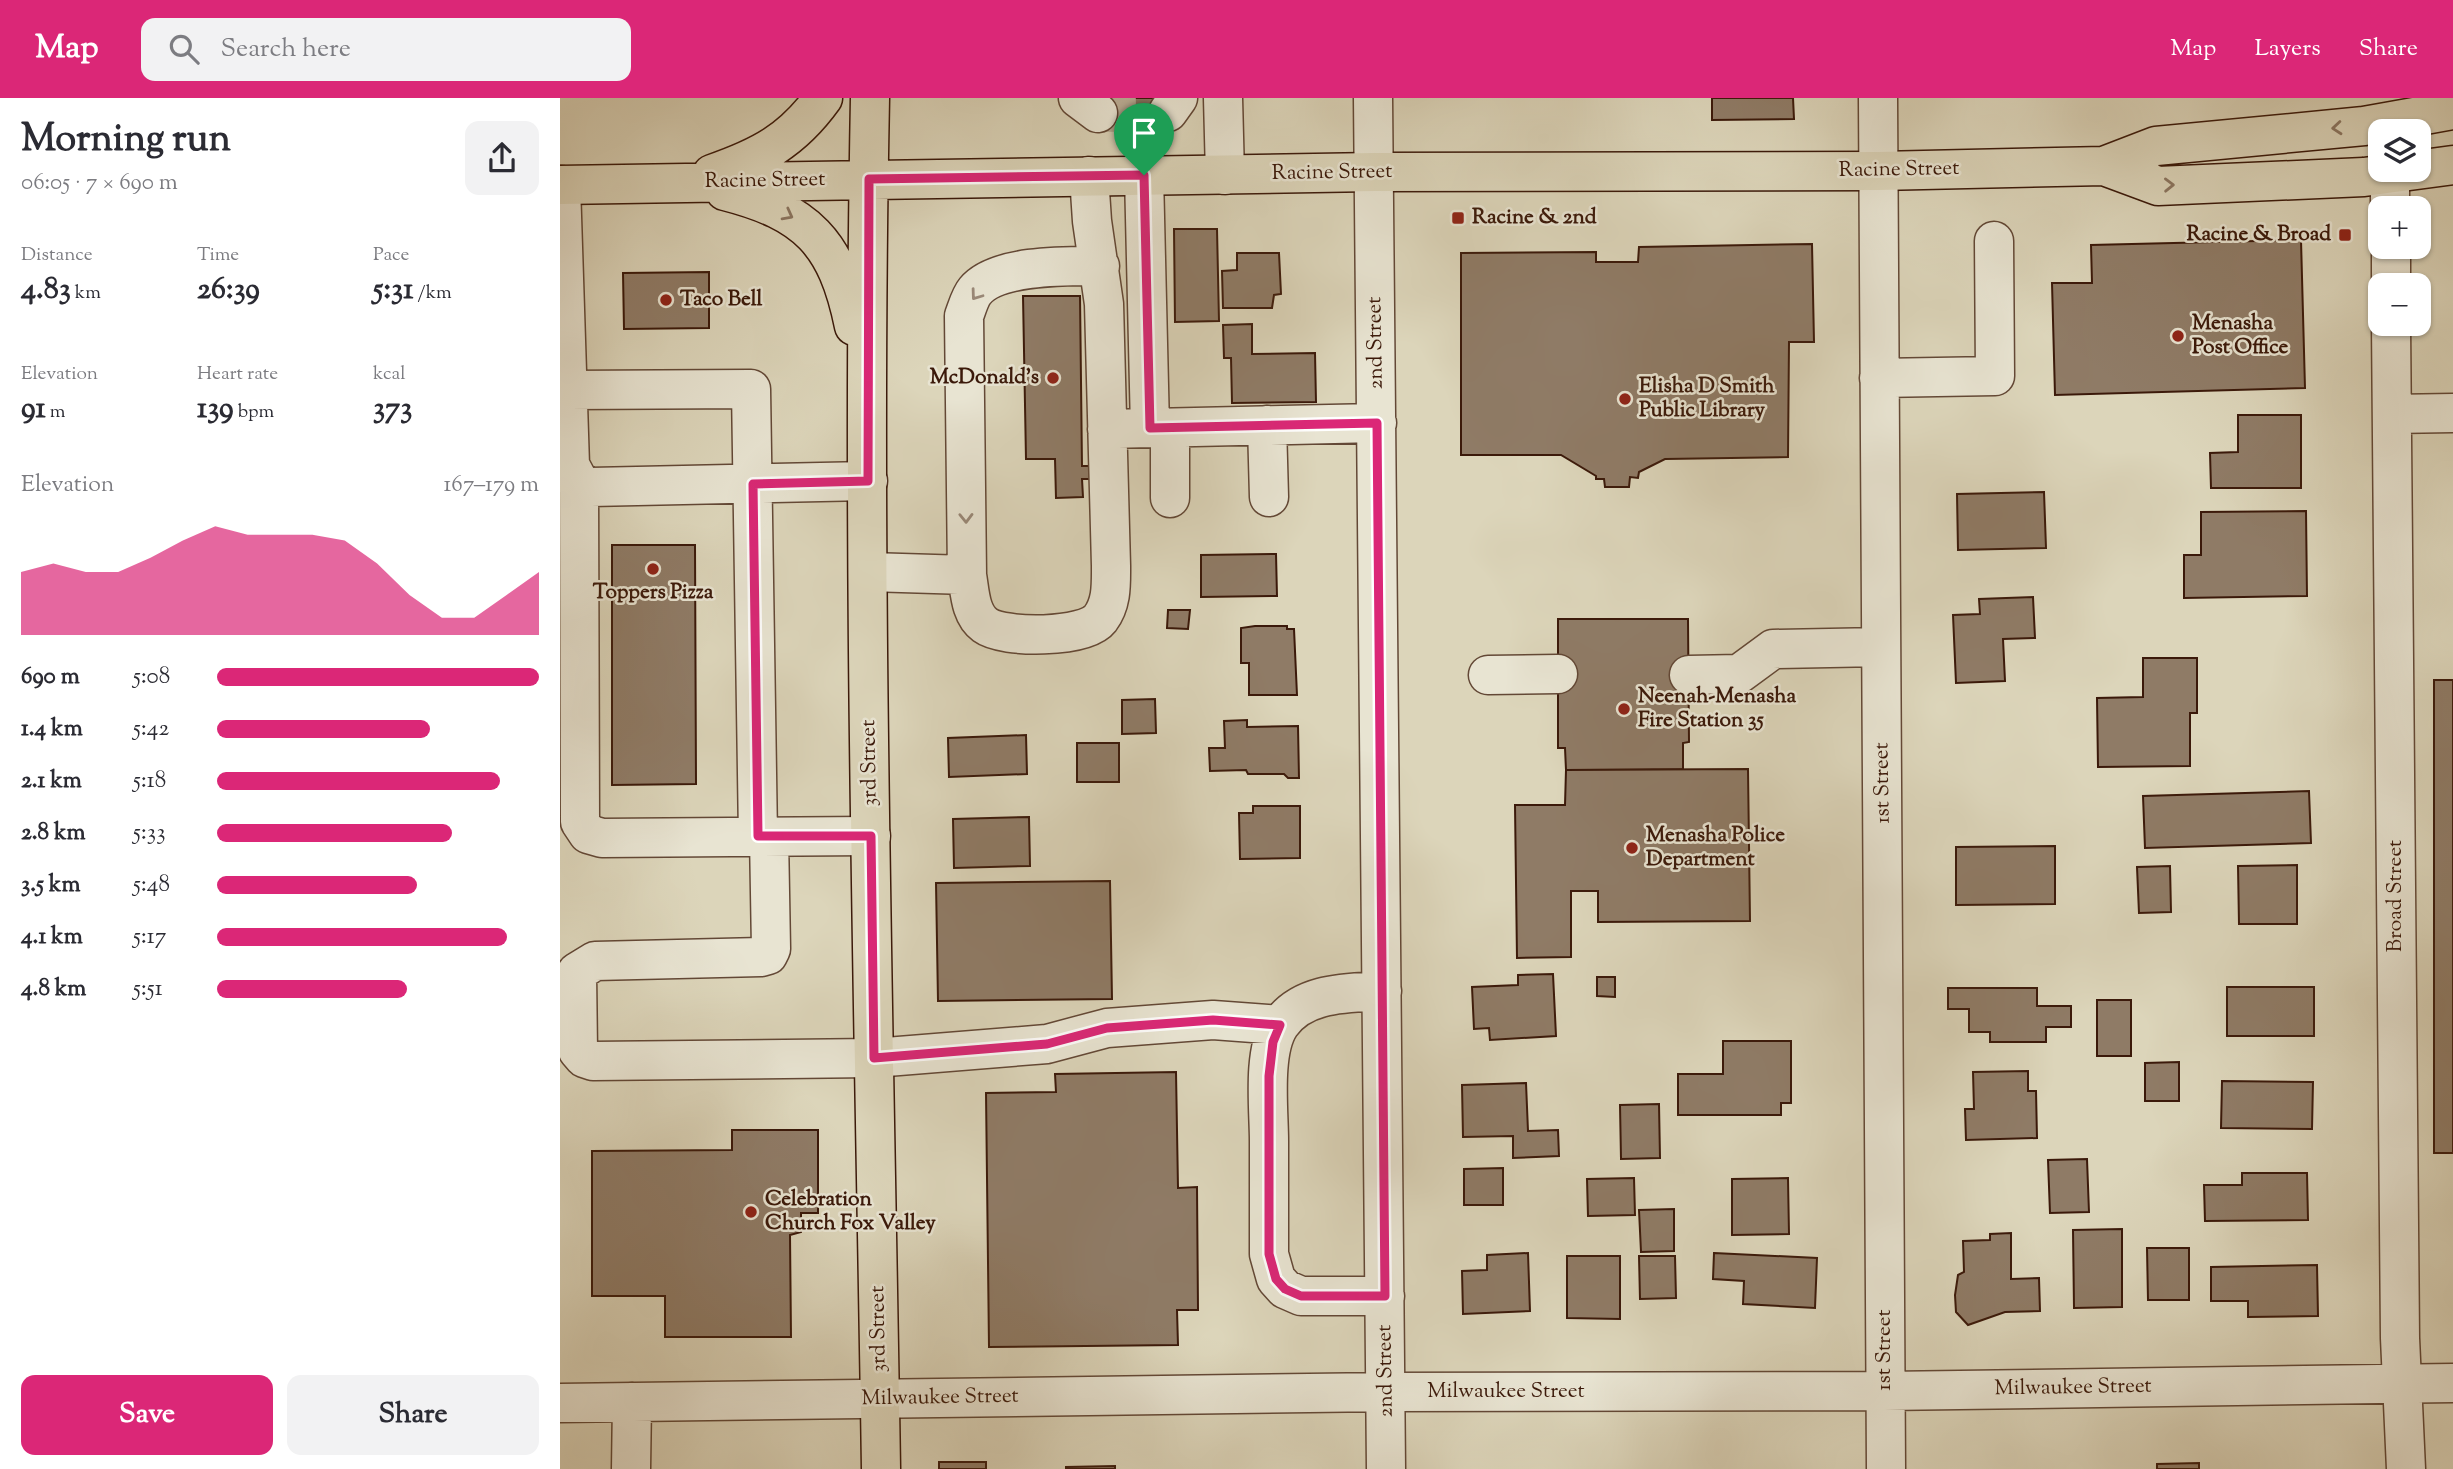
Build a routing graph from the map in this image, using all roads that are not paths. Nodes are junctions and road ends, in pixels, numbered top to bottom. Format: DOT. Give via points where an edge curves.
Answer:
graph roads {
  1 [pos="823,98"];
  2 [pos="870,98"];
  3 [pos="1223,98"];
  4 [pos="1373,98"];
  5 [pos="1878,98"];
  6 [pos="2392,109"];
  7 [pos="2453,110"];
  8 [pos="2453,165"];
  9 [pos="2104,166"];
  10 [pos="1879,171"];
  11 [pos="1374,172"];
  12 [pos="1144,175"];
  13 [pos="1225,175"];
  14 [pos="1089,176"];
  15 [pos="869,179"];
  16 [pos="676,183"];
  17 [pos="560,185"];
  18 [pos="2390,191"];
  19 [pos="1994,241"];
  20 [pos="1100,266"];
  21 [pos="2391,336"];
  22 [pos="1879,378"];
  23 [pos="568,390"];
  24 [pos="868,397"];
  25 [pos="2392,414"];
  26 [pos="2453,414"];
  27 [pos="1377,423"];
  28 [pos="1268,425"];
  29 [pos="1160,428"];
  30 [pos="1107,429"];
  31 [pos="868,481"];
  32 [pos="579,482"];
  33 [pos="753,484"];
  34 [pos="1269,497"];
  35 [pos="1170,498"];
  36 [pos="570,532"];
  37 [pos="869,572"];
  38 [pos="967,575"];
  39 [pos="1881,647"];
  40 [pos="1488,674"];
  41 [pos="1558,674"];
  42 [pos="1689,675"];
  43 [pos="763,836"];
  44 [pos="871,836"];
  45 [pos="1382,991"];
  46 [pos="1280,1025"];
  47 [pos="874,1058"];
  48 [pos="1385,1296"];
  49 [pos="2453,1383"];
  50 [pos="2402,1384"];
  51 [pos="1885,1391"];
  52 [pos="1386,1392"];
  53 [pos="880,1399"];
  54 [pos="632,1402"];
  55 [pos="560,1403"];
  56 [pos="631,1469"];
  57 [pos="881,1469"];
  58 [pos="1387,1469"];
  59 [pos="1886,1469"];
  60 [pos="2406,1469"];
  1 -- 16 [label="main road" via="793,134 772,149 750,161"];
  2 -- 15 [label="main road, 3rd Street"];
  3 -- 13 [label="street"];
  4 -- 11 [label="street, 2nd Street"];
  5 -- 10 [label="street, 1st Street"];
  6 -- 7 [label="main road, Racine Street"];
  6 -- 9 [label="main road, Racine Street, one-way" via="2364,126 2156,146"];
  8 -- 18 [label="main road, Racine Street"];
  9 -- 10 [label="main road, Racine Street"];
  9 -- 18 [label="main road, Racine Street, one-way" via="2158,186"];
  10 -- 11 [label="main road, Racine Street"];
  10 -- 22 [label="street, 1st Street"];
  11 -- 13 [label="main road, Racine Street"];
  11 -- 27 [label="street, 2nd Street"];
  12 -- 13 [label="main road, Racine Street"];
  12 -- 14 [label="main road, Racine Street"];
  12 -- 29 [label="street"];
  14 -- 15 [label="main road, Racine Street"];
  14 -- 20 [label="street"];
  15 -- 16 [label="main road, Racine Street"];
  15 -- 24 [label="main road, 3rd Street"];
  16 -- 17 [label="main road, Racine Street"];
  16 -- 24 [label="main road, one-way" via="748,198 792,216 811,230 842,280"];
  17 -- 23 [label="street"];
  19 -- 22 [label="street" via="1995,376"];
  20 -- 30 [label="street"];
  20 -- 38 [label="street, one-way" via="1036,268 993,278 975,291 964,316"];
  21 -- 25 [label="street, Broad Street"];
  22 -- 39 [label="street, 1st Street"];
  23 -- 32 [label="street" via="570,466"];
  23 -- 33 [label="street" via="751,389"];
  24 -- 31 [label="main road, 3rd Street"];
  25 -- 26 [label="street"];
  25 -- 50 [label="street, Broad Street"];
  27 -- 28 [label="street"];
  27 -- 45 [label="street, 2nd Street"];
  28 -- 29 [label="street"];
  28 -- 34 [label="street"];
  29 -- 30 [label="street"];
  29 -- 35 [label="street"];
  30 -- 38 [label="street" via="1110,596 1098,622 1070,633 1000,633 983,624 973,610"];
  31 -- 33 [label="street"];
  31 -- 37 [label="main road, 3rd Street"];
  32 -- 33 [label="street" via="591,487"];
  32 -- 36 [label="street"];
  33 -- 43 [label="street"];
  36 -- 43 [label="street" via="580,822 588,834 602,838"];
  37 -- 38 [label="street"];
  37 -- 44 [label="main road, 3rd Street"];
  39 -- 42 [label="street" via="1773,649 1739,674"];
  39 -- 51 [label="street, 1st Street"];
  40 -- 41 [label="street"];
  43 -- 44 [label="street"];
  43 -- 47 [label="street" via="768,955 586,964 577,972 578,1051 593,1061"];
  44 -- 47 [label="main road, 3rd Street"];
  45 -- 46 [label="street" via="1330,994 1293,1012"];
  45 -- 48 [label="street, 2nd Street"];
  46 -- 47 [label="street" via="1213,1020 1107,1028 1047,1044"];
  46 -- 48 [label="street" via="1269,1076 1269,1254 1276,1279 1301,1296"];
  47 -- 53 [label="main road, 3rd Street"];
  48 -- 52 [label="street, 2nd Street"];
  49 -- 50 [label="street, Milwaukee Street"];
  50 -- 51 [label="street, Milwaukee Street"];
  50 -- 60 [label="street, Broad Street"];
  51 -- 52 [label="street, Milwaukee Street"];
  51 -- 59 [label="street, 1st Street"];
  52 -- 53 [label="street, Milwaukee Street"];
  52 -- 58 [label="street, 2nd Street"];
  53 -- 54 [label="street, Milwaukee Street"];
  53 -- 57 [label="main road, 3rd Street"];
  54 -- 55 [label="street, Milwaukee Street"];
  54 -- 56 [label="street"];
}
